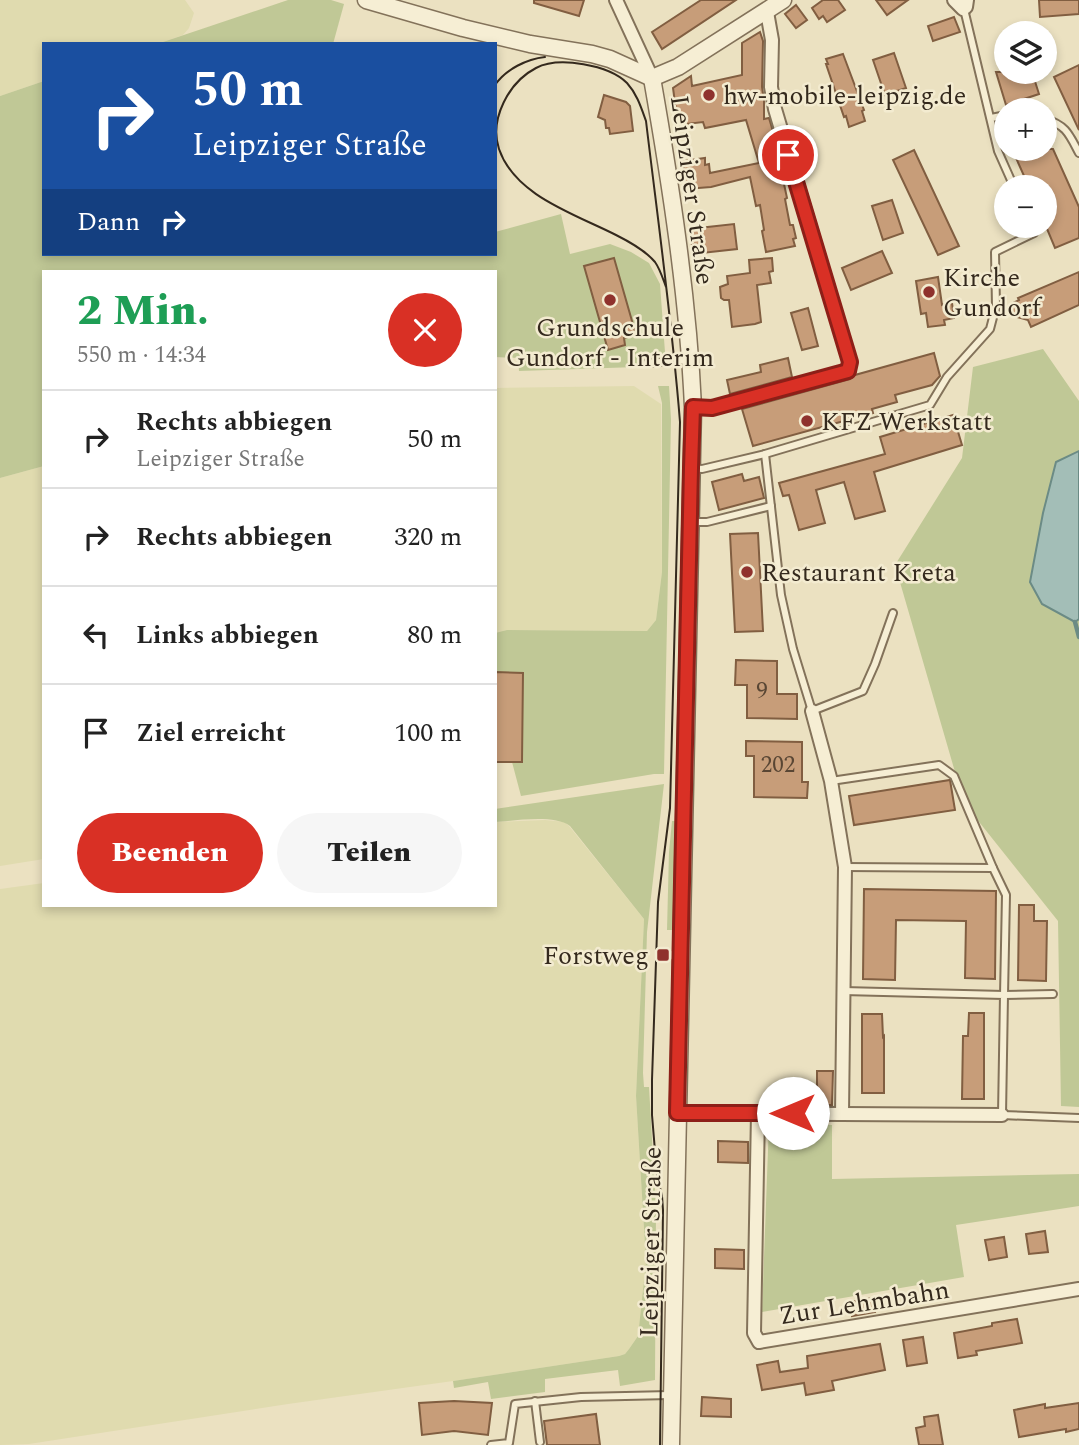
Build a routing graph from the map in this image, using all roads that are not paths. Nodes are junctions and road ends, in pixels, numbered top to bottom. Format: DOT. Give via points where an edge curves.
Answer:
graph roads {
  1 [pos="616,0"];
  2 [pos="783,0"];
  3 [pos="375,1"];
  4 [pos="962,3"];
  5 [pos="767,12"];
  6 [pos="652,78"];
  7 [pos="994,117"];
  8 [pos="991,118"];
  9 [pos="1057,123"];
  10 [pos="1079,153"];
  11 [pos="1009,175"];
  12 [pos="1024,238"];
  13 [pos="691,359"];
  14 [pos="648,363"];
  15 [pos="693,407"];
  16 [pos="765,454"];
  17 [pos="691,468"];
  18 [pos="771,506"];
  19 [pos="690,522"];
  20 [pos="893,613"];
  21 [pos="812,710"];
  22 [pos="831,781"];
  23 [pos="845,867"];
  24 [pos="993,868"];
  25 [pos="843,991"];
  26 [pos="1053,994"];
  27 [pos="1004,995"];
  28 [pos="677,1113"];
  29 [pos="758,1113"];
  30 [pos="842,1114"];
  31 [pos="1002,1115"];
  32 [pos="1079,1118"];
  33 [pos="1079,1289"];
  34 [pos="672,1394"];
  35 [pos="535,1401"];
  36 [pos="540,1442"];
  37 [pos="491,1445"];
  38 [pos="671,1445"];
  1 -- 6 [label="street, Leipziger Straße"];
  2 -- 5 [label="street"];
  3 -- 6 [label="street" via="463,29 610,59"];
  4 -- 8 [label="lane"];
  5 -- 6 [label="street"];
  5 -- 15 [label="street" via="775,109 850,362 848,371 712,408"];
  6 -- 13 [label="street, Leipziger Straße"];
  7 -- 8 [label="lane"];
  8 -- 11 [label="lane"];
  9 -- 10 [label="lane"];
  12 -- 16 [label="lane" via="995,252 996,306 990,329 947,377 930,405"];
  13 -- 14 [label="lane"];
  13 -- 15 [label="street, Leipziger Straße"];
  15 -- 17 [label="street, Leipziger Straße"];
  16 -- 17 [label="lane"];
  16 -- 18 [label="lane"];
  17 -- 19 [label="street, Leipziger Straße"];
  18 -- 19 [label="lane"];
  18 -- 21 [label="lane" via="781,595"];
  19 -- 28 [label="street, Leipziger Straße"];
  20 -- 21 [label="lane" via="863,691"];
  21 -- 22 [label="street"];
  22 -- 23 [label="street"];
  22 -- 24 [label="lane" via="939,765 954,776"];
  23 -- 24 [label="lane"];
  23 -- 25 [label="street"];
  24 -- 27 [label="lane" via="1006,895"];
  25 -- 27 [label="lane"];
  25 -- 30 [label="street"];
  26 -- 27 [label="lane"];
  27 -- 31 [label="lane"];
  28 -- 29 [label="street"];
  28 -- 34 [label="street, Leipziger Straße"];
  29 -- 30 [label="street"];
  29 -- 33 [label="street, Zur Lehmbahn" via="754,1333 759,1342"];
  30 -- 31 [label="street"];
  31 -- 32 [label="lane"];
  34 -- 35 [label="lane"];
  34 -- 38 [label="street, Leipziger Straße"];
  35 -- 36 [label="lane"];
  35 -- 37 [label="lane" via="515,1404 509,1443"];
}
